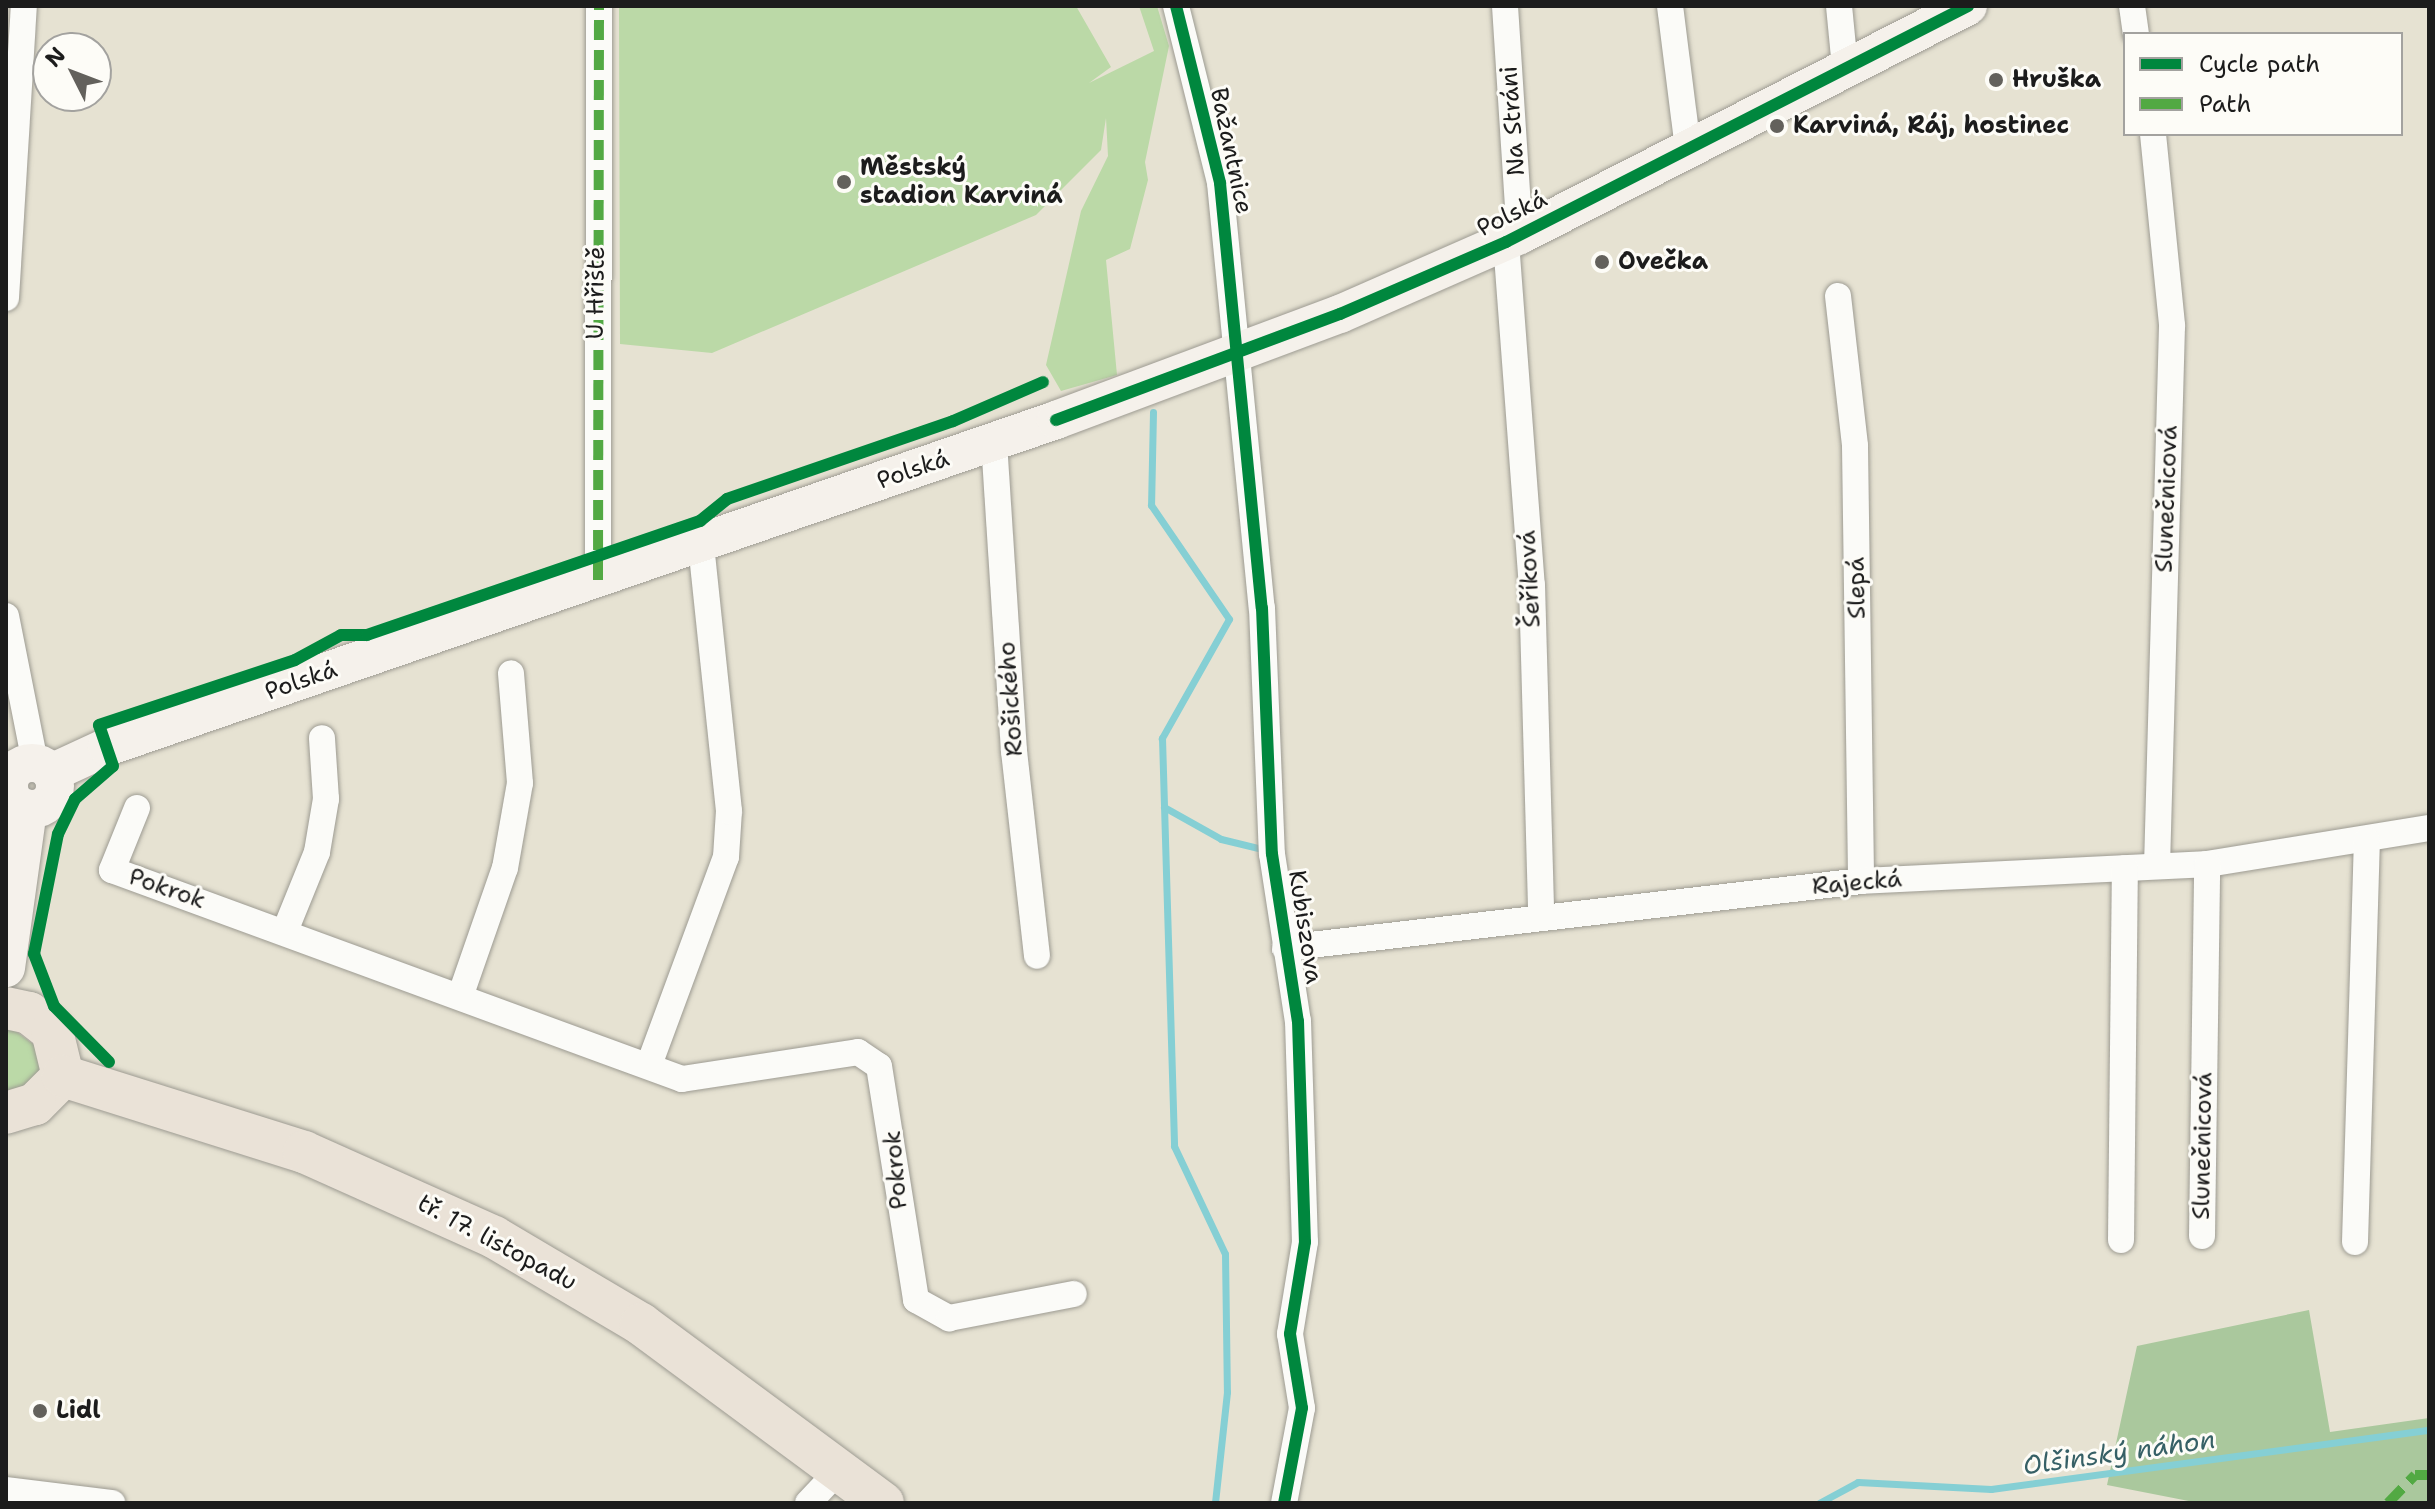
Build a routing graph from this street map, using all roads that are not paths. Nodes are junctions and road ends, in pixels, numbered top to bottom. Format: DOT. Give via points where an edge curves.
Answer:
graph roads {
  1 [pos="24,6"];
  2 [pos="599,6"];
  3 [pos="1176,6"];
  4 [pos="1505,6"];
  5 [pos="1670,6"];
  6 [pos="1839,6"];
  7 [pos="1968,6"];
  8 [pos="2132,6"];
  9 [pos="2136,32"];
  10 [pos="1845,67"];
  11 [pos="2153,136"];
  12 [pos="1688,148"];
  13 [pos="8,230"];
  14 [pos="1513,239"];
  15 [pos="1838,296"];
  16 [pos="6,298"];
  17 [pos="1238,354"];
  18 [pos="994,442"];
  19 [pos="701,545"];
  20 [pos="598,580"];
  21 [pos="6,616"];
  22 [pos="511,673"];
  23 [pos="322,738"];
  24 [pos="26,783"];
  25 [pos="137,808"];
  26 [pos="2429,828"];
  27 [pos="2367,840"];
  28 [pos="2207,864"];
  29 [pos="2157,866"];
  30 [pos="2125,868"];
  31 [pos="1861,881"];
  32 [pos="1541,916"];
  33 [pos="285,931"];
  34 [pos="1285,948"];
  35 [pos="1037,956"];
  36 [pos="6,968"];
  37 [pos="461,994"];
  38 [pos="6,1008"];
  39 [pos="649,1065"];
  40 [pos="63,1076"];
  41 [pos="6,1113"];
  42 [pos="2202,1236"];
  43 [pos="2121,1240"];
  44 [pos="2355,1242"];
  45 [pos="1074,1294"];
  46 [pos="840,1469"];
  47 [pos="6,1490"];
  48 [pos="112,1503"];
  49 [pos="808,1503"];
  50 [pos="883,1503"];
  51 [pos="1284,1503"];
  1 -- 13 [label="street"];
  2 -- 20 [label="street, U Hřiště"];
  3 -- 17 [label="street, Bažantnice" via="1220,183"];
  4 -- 14 [label="street, Na Stráni"];
  5 -- 12 [label="street"];
  6 -- 10 [label="street"];
  7 -- 10 [label="street, Polská"];
  8 -- 9 [label="street"];
  10 -- 12 [label="street, Polská"];
  11 -- 29 [label="street, Slunečnicová" via="2172,326"];
  12 -- 14 [label="street, Polská"];
  13 -- 16 [label="street"];
  14 -- 17 [label="street, Polská"];
  14 -- 32 [label="street, Šeříková" via="1532,585"];
  15 -- 31 [label="street, Slepá" via="1855,446"];
  17 -- 18 [label="street, Polská"];
  17 -- 34 [label="street, Kubiszova"];
  18 -- 19 [label="street, Polská"];
  18 -- 35 [label="street, Rošického" via="1014,751"];
  19 -- 20 [label="street, Polská"];
  19 -- 39 [label="street" via="729,811 726,857"];
  20 -- 24 [label="street, Polská" via="107,747"];
  21 -- 24 [label="street"];
  22 -- 37 [label="street" via="520,783 505,868"];
  23 -- 33 [label="street" via="326,799 319,839"];
  24 -- 36 [label="street"];
  25 -- 33 [label="street, Pokrok" via="112,870"];
  26 -- 27 [label="street, Rajecká"];
  27 -- 28 [label="street, Rajecká"];
  27 -- 44 [label="street"];
  28 -- 29 [label="street, Rajecká"];
  28 -- 42 [label="street, Slunečnicová"];
  29 -- 30 [label="street, Rajecká"];
  30 -- 31 [label="street, Rajecká"];
  30 -- 43 [label="street"];
  31 -- 32 [label="street, Rajecká"];
  32 -- 34 [label="street, Rajecká"];
  33 -- 37 [label="street, Pokrok"];
  34 -- 51 [label="street, Kubiszova" via="1307,1168 1305,1242 1290,1334 1302,1408"];
  37 -- 39 [label="street, Pokrok"];
  38 -- 40 [label="main road" via="29,1013 52,1031"];
  39 -- 45 [label="street, Pokrok" via="682,1079 858,1052 879,1066 916,1300 949,1318"];
  40 -- 41 [label="main road" via="35,1104"];
  40 -- 46 [label="main road, tř. 17. listopadu" via="304,1152 494,1237 641,1324"];
  46 -- 49 [label="street"];
  46 -- 50 [label="main road, tř. 17. listopadu"];
  47 -- 48 [label="street"];
}
